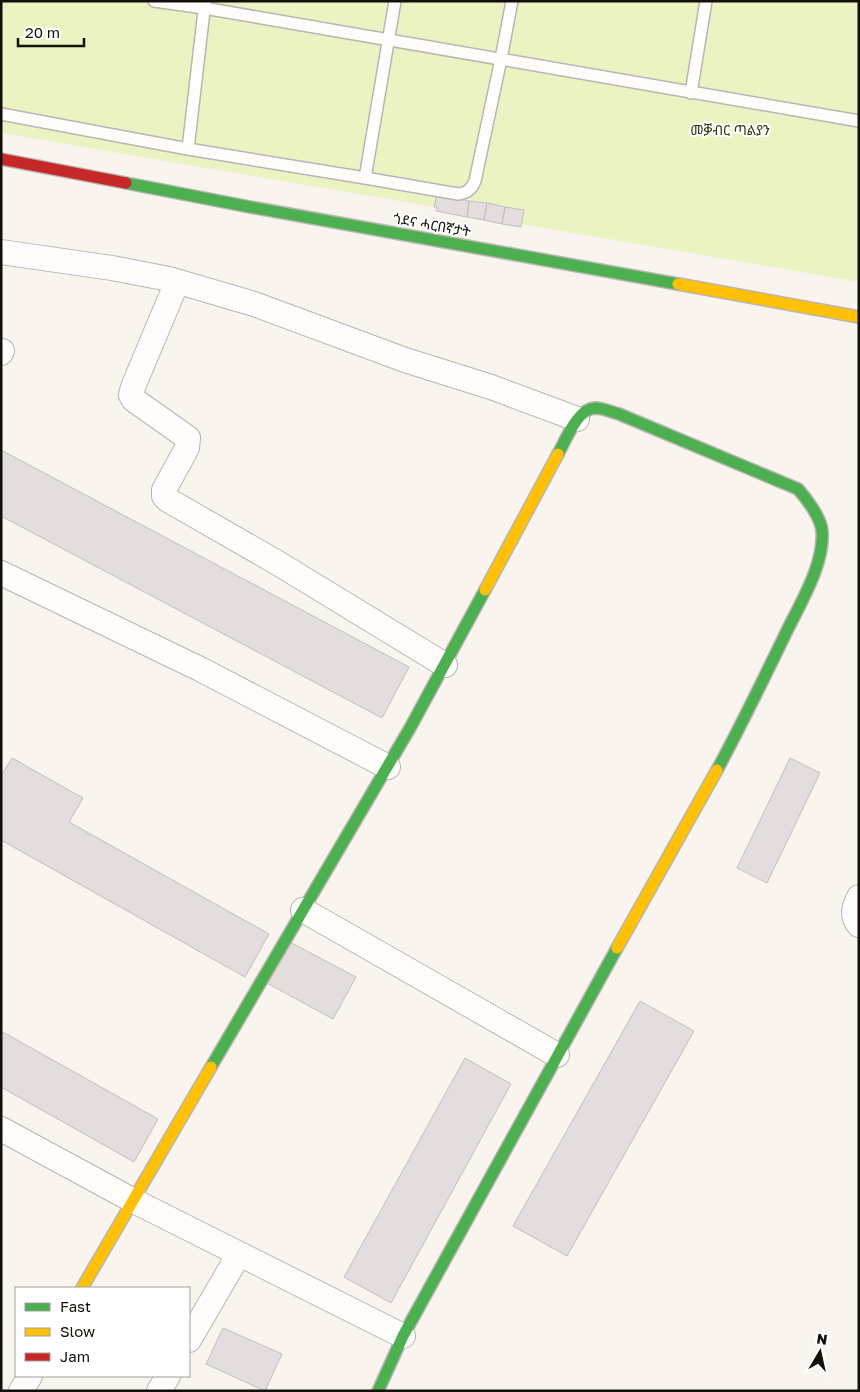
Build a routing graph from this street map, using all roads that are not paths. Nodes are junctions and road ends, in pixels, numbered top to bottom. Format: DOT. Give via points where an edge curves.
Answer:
graph roads {
  1 [pos="154,1"];
  2 [pos="395,1"];
  3 [pos="512,1"];
  4 [pos="706,1"];
  5 [pos="204,5"];
  6 [pos="388,40"];
  7 [pos="501,59"];
  8 [pos="690,93"];
  9 [pos="1,114"];
  10 [pos="859,121"];
  11 [pos="188,149"];
  12 [pos="1,159"];
  13 [pos="365,178"];
  14 [pos="1,252"];
  15 [pos="177,282"];
  16 [pos="859,317"];
  17 [pos="577,419"];
  18 [pos="1,573"];
  19 [pos="445,665"];
  20 [pos="388,767"];
  21 [pos="859,897"];
  22 [pos="303,910"];
  23 [pos="859,925"];
  24 [pos="557,1055"];
  25 [pos="1,1129"];
  26 [pos="134,1201"];
  27 [pos="240,1254"];
  28 [pos="83,1287"];
  29 [pos="403,1336"];
  30 [pos="190,1338"];
  31 [pos="29,1377"];
  32 [pos="167,1377"];
  33 [pos="385,1384"];
  34 [pos="22,1391"];
  35 [pos="159,1391"];
  1 -- 5 [label="lane"];
  2 -- 6 [label="lane"];
  3 -- 7 [label="lane"];
  4 -- 8 [label="lane"];
  5 -- 6 [label="lane"];
  5 -- 11 [label="lane"];
  6 -- 7 [label="lane"];
  6 -- 13 [label="lane"];
  7 -- 8 [label="lane"];
  7 -- 13 [label="lane" via="471,189 465,194 458,194"];
  8 -- 10 [label="lane"];
  9 -- 11 [label="lane"];
  11 -- 13 [label="lane"];
  12 -- 16 [label="street, ጎደና ሓርበኛታት"];
  14 -- 15 [label="street" via="112,268"];
  15 -- 17 [label="street" via="254,304"];
  15 -- 19 [label="street" via="131,395 188,438 187,448 164,490 164,496"];
  17 -- 19 [label="street"];
  17 -- 24 [label="street" via="590,408 605,410 798,489 810,503 822,529 822,549 813,576 742,724"];
  18 -- 20 [label="street" via="211,675"];
  19 -- 20 [label="street"];
  20 -- 22 [label="street"];
  21 -- 23 [label="street" via="853,914"];
  22 -- 24 [label="street"];
  22 -- 26 [label="street"];
  24 -- 29 [label="street"];
  25 -- 26 [label="street"];
  26 -- 27 [label="street"];
  26 -- 28 [label="street"];
  27 -- 29 [label="street"];
  27 -- 30 [label="street"];
  29 -- 33 [label="street"];
  31 -- 34 [label="street"];
  32 -- 35 [label="street"];
}
